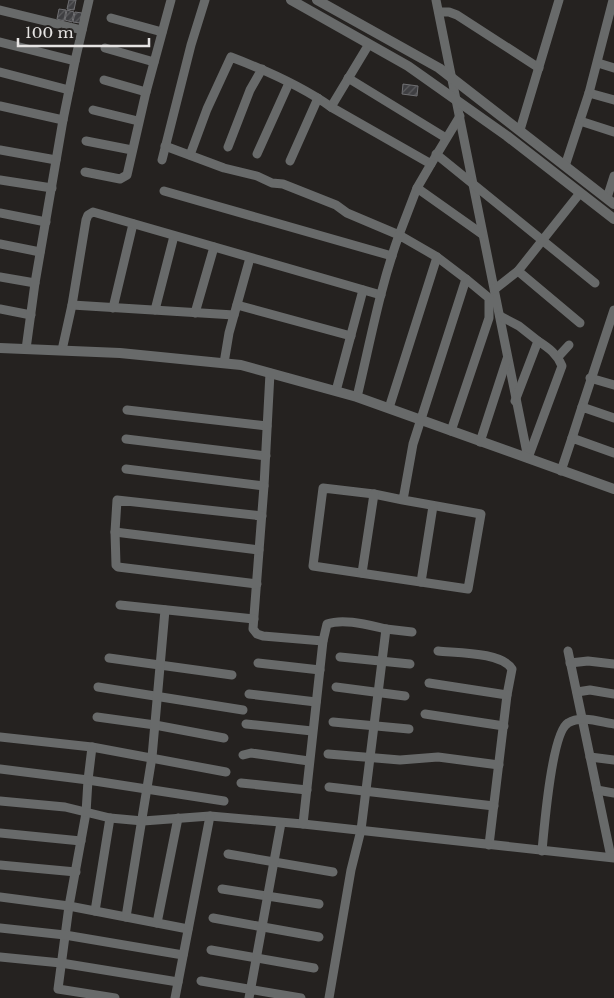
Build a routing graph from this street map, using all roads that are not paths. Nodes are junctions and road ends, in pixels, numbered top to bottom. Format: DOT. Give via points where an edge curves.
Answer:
graph roads {
  1 [pos="88,0"];
  2 [pos="160,0"];
  3 [pos="205,0"];
  4 [pos="291,0"];
  5 [pos="317,0"];
  6 [pos="436,0"];
  7 [pos="556,1"];
  8 [pos="171,2"];
  9 [pos="613,2"];
  10 [pos="0,10"];
  11 [pos="439,12"];
  12 [pos="111,18"];
  13 [pos="82,30"];
  14 [pos="162,32"];
  15 [pos="610,35"];
  16 [pos="0,42"];
  17 [pos="369,44"];
  18 [pos="104,48"];
  19 [pos="75,61"];
  20 [pos="154,62"];
  21 [pos="598,63"];
  22 [pos="539,68"];
  23 [pos="614,68"];
  24 [pos="262,69"];
  25 [pos="0,72"];
  26 [pos="451,77"];
  27 [pos="348,78"];
  28 [pos="104,80"];
  29 [pos="289,83"];
  30 [pos="69,90"];
  31 [pos="146,92"];
  32 [pos="589,93"];
  33 [pos="318,98"];
  34 [pos="457,100"];
  35 [pos="614,100"];
  36 [pos="0,106"];
  37 [pos="330,107"];
  38 [pos="93,110"];
  39 [pos="460,116"];
  40 [pos="63,120"];
  41 [pos="138,121"];
  42 [pos="580,121"];
  43 [pos="520,130"];
  44 [pos="614,132"];
  45 [pos="446,138"];
  46 [pos="86,141"];
  47 [pos="165,146"];
  48 [pos="228,147"];
  49 [pos="0,150"];
  50 [pos="132,150"];
  51 [pos="257,154"];
  52 [pos="436,154"];
  53 [pos="190,155"];
  54 [pos="56,160"];
  55 [pos="162,160"];
  56 [pos="290,161"];
  57 [pos="430,164"];
  58 [pos="565,166"];
  59 [pos="85,172"];
  60 [pos="614,176"];
  61 [pos="0,180"];
  62 [pos="472,183"];
  63 [pos="52,188"];
  64 [pos="417,188"];
  65 [pos="164,191"];
  66 [pos="580,193"];
  67 [pos="610,201"];
  68 [pos="0,213"];
  69 [pos="614,220"];
  70 [pos="46,222"];
  71 [pos="133,224"];
  72 [pos="482,234"];
  73 [pos="399,235"];
  74 [pos="174,236"];
  75 [pos="543,241"];
  76 [pos="0,244"];
  77 [pos="214,247"];
  78 [pos="40,252"];
  79 [pos="392,256"];
  80 [pos="437,257"];
  81 [pos="250,258"];
  82 [pos="518,271"];
  83 [pos="0,277"];
  84 [pos="466,279"];
  85 [pos="35,283"];
  86 [pos="595,283"];
  87 [pos="495,289"];
  88 [pos="363,290"];
  89 [pos="381,295"];
  90 [pos="72,305"];
  91 [pos="237,305"];
  92 [pos="113,308"];
  93 [pos="0,309"];
  94 [pos="155,310"];
  95 [pos="614,310"];
  96 [pos="195,313"];
  97 [pos="31,315"];
  98 [pos="234,315"];
  99 [pos="500,316"];
  100 [pos="580,323"];
  101 [pos="351,336"];
  102 [pos="538,341"];
  103 [pos="569,345"];
  104 [pos="0,348"];
  105 [pos="26,349"];
  106 [pos="62,350"];
  107 [pos="558,357"];
  108 [pos="507,358"];
  109 [pos="224,363"];
  110 [pos="270,373"];
  111 [pos="590,378"];
  112 [pos="614,385"];
  113 [pos="336,391"];
  114 [pos="357,397"];
  115 [pos="515,401"];
  116 [pos="582,407"];
  117 [pos="389,408"];
  118 [pos="127,410"];
  119 [pos="614,418"];
  120 [pos="420,421"];
  121 [pos="267,426"];
  122 [pos="451,431"];
  123 [pos="572,438"];
  124 [pos="126,439"];
  125 [pos="480,442"];
  126 [pos="614,453"];
  127 [pos="266,456"];
  128 [pos="528,458"];
  129 [pos="126,469"];
  130 [pos="561,470"];
  131 [pos="264,486"];
  132 [pos="614,489"];
  133 [pos="374,494"];
  134 [pos="403,500"];
  135 [pos="433,506"];
  136 [pos="262,516"];
  137 [pos="115,532"];
  138 [pos="259,550"];
  139 [pos="362,573"];
  140 [pos="421,582"];
  141 [pos="257,584"];
  142 [pos="120,605"];
  143 [pos="165,610"];
  144 [pos="254,619"];
  145 [pos="386,629"];
  146 [pos="412,632"];
  147 [pos="323,641"];
  148 [pos="438,650"];
  149 [pos="568,651"];
  150 [pos="340,657"];
  151 [pos="109,658"];
  152 [pos="382,661"];
  153 [pos="258,663"];
  154 [pos="570,663"];
  155 [pos="410,664"];
  156 [pos="614,664"];
  157 [pos="160,665"];
  158 [pos="320,670"];
  159 [pos="232,676"];
  160 [pos="429,683"];
  161 [pos="98,687"];
  162 [pos="336,687"];
  163 [pos="378,692"];
  164 [pos="576,692"];
  165 [pos="249,694"];
  166 [pos="614,694"];
  167 [pos="507,695"];
  168 [pos="157,696"];
  169 [pos="405,696"];
  170 [pos="316,702"];
  171 [pos="243,710"];
  172 [pos="425,714"];
  173 [pos="97,717"];
  174 [pos="582,719"];
  175 [pos="333,722"];
  176 [pos="246,724"];
  177 [pos="614,724"];
  178 [pos="154,725"];
  179 [pos="373,725"];
  180 [pos="504,726"];
  181 [pos="409,729"];
  182 [pos="312,732"];
  183 [pos="0,737"];
  184 [pos="224,738"];
  185 [pos="92,747"];
  186 [pos="328,754"];
  187 [pos="244,755"];
  188 [pos="590,756"];
  189 [pos="152,757"];
  190 [pos="370,757"];
  191 [pos="614,760"];
  192 [pos="310,761"];
  193 [pos="499,765"];
  194 [pos="0,769"];
  195 [pos="226,772"];
  196 [pos="88,780"];
  197 [pos="241,783"];
  198 [pos="329,787"];
  199 [pos="148,789"];
  200 [pos="307,790"];
  201 [pos="597,790"];
  202 [pos="366,791"];
  203 [pos="614,793"];
  204 [pos="0,801"];
  205 [pos="224,801"];
  206 [pos="494,806"];
  207 [pos="86,813"];
  208 [pos="210,816"];
  209 [pos="110,818"];
  210 [pos="178,818"];
  211 [pos="143,821"];
  212 [pos="281,823"];
  213 [pos="303,824"];
  214 [pos="361,830"];
  215 [pos="0,833"];
  216 [pos="82,841"];
  217 [pos="489,845"];
  218 [pos="542,851"];
  219 [pos="228,854"];
  220 [pos="613,858"];
  221 [pos="275,862"];
  222 [pos="0,865"];
  223 [pos="76,872"];
  224 [pos="333,872"];
  225 [pos="222,889"];
  226 [pos="268,896"];
  227 [pos="0,897"];
  228 [pos="318,904"];
  229 [pos="69,906"];
  230 [pos="95,911"];
  231 [pos="126,917"];
  232 [pos="213,918"];
  233 [pos="157,923"];
  234 [pos="0,928"];
  235 [pos="262,928"];
  236 [pos="188,929"];
  237 [pos="65,935"];
  238 [pos="319,937"];
  239 [pos="211,950"];
  240 [pos="183,955"];
  241 [pos="0,957"];
  242 [pos="257,958"];
  243 [pos="61,963"];
  244 [pos="314,968"];
  245 [pos="201,981"];
  246 [pos="178,982"];
  247 [pos="250,994"];
  248 [pos="115,998"];
  249 [pos="175,998"];
  250 [pos="301,998"];
  251 [pos="328,998"];
  1 -- 13 [label="street"];
  2 -- 8 [label="street"];
  3 -- 47 [label="street"];
  4 -- 17 [label="street"];
  5 -- 26 [label="street"];
  6 -- 11 [label="street"];
  7 -- 22 [label="street"];
  8 -- 14 [label="street"];
  9 -- 15 [label="street"];
  10 -- 13 [label="street"];
  11 -- 22 [label="street" via="457,14"];
  11 -- 26 [label="street"];
  12 -- 14 [label="street"];
  13 -- 19 [label="street"];
  14 -- 20 [label="street"];
  15 -- 21 [label="street"];
  16 -- 19 [label="street"];
  17 -- 27 [label="street"];
  17 -- 34 [label="street"];
  18 -- 20 [label="street"];
  19 -- 30 [label="street"];
  20 -- 31 [label="street"];
  21 -- 23 [label="street"];
  21 -- 32 [label="street"];
  22 -- 43 [label="street"];
  24 -- 29 [label="street"];
  24 -- 48 [label="street" via="250,90"];
  24 -- 53 [label="street" via="231,57"];
  25 -- 30 [label="street"];
  26 -- 34 [label="street"];
  26 -- 43 [label="street"];
  27 -- 37 [label="street"];
  27 -- 45 [label="street"];
  28 -- 31 [label="street"];
  29 -- 33 [label="street"];
  29 -- 51 [label="street"];
  30 -- 40 [label="street"];
  31 -- 41 [label="street"];
  32 -- 35 [label="street"];
  32 -- 42 [label="street"];
  33 -- 37 [label="street"];
  33 -- 56 [label="street"];
  34 -- 39 [label="street"];
  34 -- 66 [label="street"];
  36 -- 40 [label="street"];
  37 -- 57 [label="street"];
  38 -- 41 [label="street"];
  39 -- 45 [label="street"];
  39 -- 62 [label="street"];
  40 -- 54 [label="street"];
  41 -- 50 [label="street"];
  42 -- 44 [label="street"];
  42 -- 58 [label="street"];
  43 -- 58 [label="street"];
  45 -- 52 [label="street"];
  46 -- 50 [label="street"];
  47 -- 53 [label="street"];
  47 -- 55 [label="street"];
  49 -- 54 [label="street"];
  50 -- 59 [label="street" via="127,175 120,179"];
  52 -- 57 [label="street"];
  52 -- 62 [label="street"];
  53 -- 73 [label="street" via="283,184"];
  54 -- 63 [label="street"];
  57 -- 64 [label="street"];
  58 -- 67 [label="street"];
  60 -- 67 [label="street"];
  61 -- 63 [label="street"];
  62 -- 72 [label="street"];
  62 -- 75 [label="street"];
  63 -- 70 [label="street"];
  64 -- 72 [label="street"];
  64 -- 73 [label="street"];
  65 -- 79 [label="street"];
  66 -- 69 [label="street"];
  66 -- 75 [label="street"];
  68 -- 70 [label="street"];
  70 -- 78 [label="street"];
  71 -- 74 [label="street"];
  71 -- 90 [label="street" via="93,212 88,215"];
  71 -- 92 [label="street"];
  72 -- 87 [label="street"];
  73 -- 79 [label="street"];
  73 -- 80 [label="street"];
  74 -- 77 [label="street"];
  74 -- 94 [label="street"];
  75 -- 82 [label="street"];
  75 -- 86 [label="street"];
  76 -- 78 [label="street"];
  77 -- 81 [label="street"];
  77 -- 96 [label="street"];
  78 -- 85 [label="street"];
  79 -- 89 [label="street"];
  80 -- 84 [label="street"];
  80 -- 117 [label="street"];
  81 -- 88 [label="street"];
  81 -- 91 [label="street"];
  82 -- 87 [label="street"];
  82 -- 100 [label="street"];
  83 -- 85 [label="street"];
  84 -- 120 [label="street"];
  84 -- 122 [label="street" via="489,298 489,318"];
  85 -- 97 [label="street"];
  87 -- 99 [label="street"];
  88 -- 89 [label="street"];
  88 -- 101 [label="street"];
  89 -- 114 [label="street"];
  90 -- 92 [label="street"];
  90 -- 106 [label="street"];
  91 -- 98 [label="street"];
  91 -- 101 [label="street"];
  92 -- 94 [label="street"];
  93 -- 97 [label="street"];
  94 -- 96 [label="street"];
  95 -- 111 [label="street"];
  96 -- 98 [label="street"];
  97 -- 105 [label="street"];
  98 -- 109 [label="street"];
  99 -- 102 [label="street"];
  99 -- 108 [label="street"];
  101 -- 113 [label="street"];
  102 -- 107 [label="street"];
  102 -- 115 [label="street"];
  103 -- 107 [label="street"];
  104 -- 105 [label="street"];
  105 -- 106 [label="street"];
  106 -- 109 [label="street"];
  107 -- 128 [label="street" via="562,366"];
  108 -- 115 [label="street"];
  108 -- 125 [label="street"];
  109 -- 110 [label="street"];
  110 -- 113 [label="street"];
  110 -- 121 [label="street"];
  111 -- 112 [label="street"];
  111 -- 116 [label="street"];
  113 -- 114 [label="street"];
  114 -- 117 [label="street"];
  115 -- 128 [label="street"];
  116 -- 119 [label="street"];
  116 -- 123 [label="street"];
  117 -- 120 [label="street"];
  118 -- 121 [label="street"];
  120 -- 122 [label="street"];
  120 -- 134 [label="street"];
  121 -- 127 [label="street"];
  122 -- 125 [label="street"];
  123 -- 126 [label="street"];
  123 -- 130 [label="street"];
  124 -- 127 [label="street"];
  125 -- 128 [label="street"];
  127 -- 131 [label="street"];
  128 -- 130 [label="street"];
  129 -- 131 [label="street"];
  130 -- 132 [label="street"];
  131 -- 136 [label="street"];
  133 -- 134 [label="street"];
  133 -- 139 [label="street"];
  133 -- 139 [label="street" via="323,488 313,566"];
  134 -- 135 [label="street"];
  135 -- 140 [label="street"];
  135 -- 140 [label="street" via="481,514 468,589"];
  136 -- 137 [label="street" via="117,500"];
  136 -- 138 [label="street"];
  137 -- 138 [label="street"];
  137 -- 141 [label="street" via="116,565 120,568"];
  138 -- 141 [label="street"];
  139 -- 140 [label="street"];
  141 -- 144 [label="street"];
  142 -- 143 [label="street"];
  143 -- 144 [label="street"];
  143 -- 157 [label="street"];
  144 -- 147 [label="street" via="252,629 257,634"];
  145 -- 146 [label="street"];
  145 -- 147 [label="street" via="334,622 327,624"];
  145 -- 152 [label="street"];
  147 -- 158 [label="street"];
  148 -- 167 [label="street" via="493,657 509,664 512,669"];
  149 -- 154 [label="street"];
  150 -- 152 [label="street"];
  151 -- 157 [label="street"];
  152 -- 155 [label="street"];
  152 -- 163 [label="street"];
  153 -- 158 [label="street"];
  154 -- 156 [label="street"];
  154 -- 164 [label="street"];
  157 -- 159 [label="street"];
  157 -- 168 [label="street"];
  158 -- 170 [label="street"];
  160 -- 167 [label="street"];
  161 -- 168 [label="street"];
  162 -- 163 [label="street"];
  163 -- 169 [label="street"];
  163 -- 179 [label="street"];
  164 -- 166 [label="street" via="590,690"];
  164 -- 174 [label="street"];
  165 -- 170 [label="street"];
  167 -- 180 [label="street"];
  168 -- 171 [label="street"];
  168 -- 178 [label="street"];
  170 -- 182 [label="street"];
  172 -- 180 [label="street"];
  173 -- 178 [label="street"];
  174 -- 177 [label="street"];
  174 -- 188 [label="street"];
  174 -- 218 [label="street" via="568,722 557,742"];
  175 -- 179 [label="street"];
  176 -- 182 [label="street"];
  178 -- 184 [label="street"];
  178 -- 189 [label="street"];
  179 -- 181 [label="street"];
  179 -- 190 [label="street"];
  180 -- 193 [label="street"];
  182 -- 192 [label="street"];
  183 -- 185 [label="street"];
  185 -- 189 [label="street"];
  185 -- 196 [label="street"];
  186 -- 190 [label="street"];
  187 -- 192 [label="street" via="251,753"];
  188 -- 191 [label="street"];
  188 -- 201 [label="street"];
  189 -- 195 [label="street"];
  189 -- 199 [label="street"];
  190 -- 193 [label="street" via="413,760 438,757"];
  190 -- 202 [label="street"];
  192 -- 200 [label="street"];
  193 -- 206 [label="street"];
  194 -- 196 [label="street"];
  196 -- 199 [label="street"];
  196 -- 207 [label="street"];
  197 -- 200 [label="street"];
  198 -- 202 [label="street"];
  199 -- 205 [label="street"];
  199 -- 211 [label="street"];
  200 -- 213 [label="street"];
  201 -- 203 [label="street"];
  201 -- 220 [label="street"];
  202 -- 206 [label="street"];
  202 -- 214 [label="street"];
  204 -- 207 [label="street" via="65,807"];
  206 -- 217 [label="street"];
  207 -- 209 [label="street"];
  207 -- 216 [label="street"];
  208 -- 210 [label="street"];
  208 -- 212 [label="street"];
  208 -- 236 [label="street"];
  209 -- 211 [label="street"];
  209 -- 230 [label="street"];
  210 -- 211 [label="street"];
  210 -- 233 [label="street"];
  211 -- 231 [label="street"];
  212 -- 213 [label="street"];
  212 -- 221 [label="street"];
  213 -- 214 [label="street"];
  214 -- 217 [label="street"];
  214 -- 251 [label="street"];
  215 -- 216 [label="street"];
  216 -- 223 [label="street"];
  217 -- 218 [label="street"];
  218 -- 220 [label="street"];
  219 -- 221 [label="street"];
  221 -- 224 [label="street"];
  221 -- 226 [label="street"];
  222 -- 223 [label="street"];
  223 -- 229 [label="street"];
  225 -- 226 [label="street"];
  226 -- 228 [label="street"];
  226 -- 235 [label="street"];
  227 -- 229 [label="street"];
  229 -- 230 [label="street"];
  229 -- 237 [label="street"];
  230 -- 231 [label="street"];
  231 -- 233 [label="street"];
  232 -- 235 [label="street"];
  233 -- 236 [label="street"];
  234 -- 237 [label="street"];
  235 -- 238 [label="street"];
  235 -- 242 [label="street"];
  236 -- 240 [label="street"];
  237 -- 240 [label="street"];
  237 -- 243 [label="street"];
  239 -- 242 [label="street"];
  240 -- 246 [label="street"];
  241 -- 243 [label="street"];
  242 -- 244 [label="street"];
  242 -- 247 [label="street"];
  243 -- 246 [label="street"];
  243 -- 248 [label="street" via="58,989"];
  245 -- 247 [label="street"];
  246 -- 249 [label="street"];
  247 -- 250 [label="street"];
}
